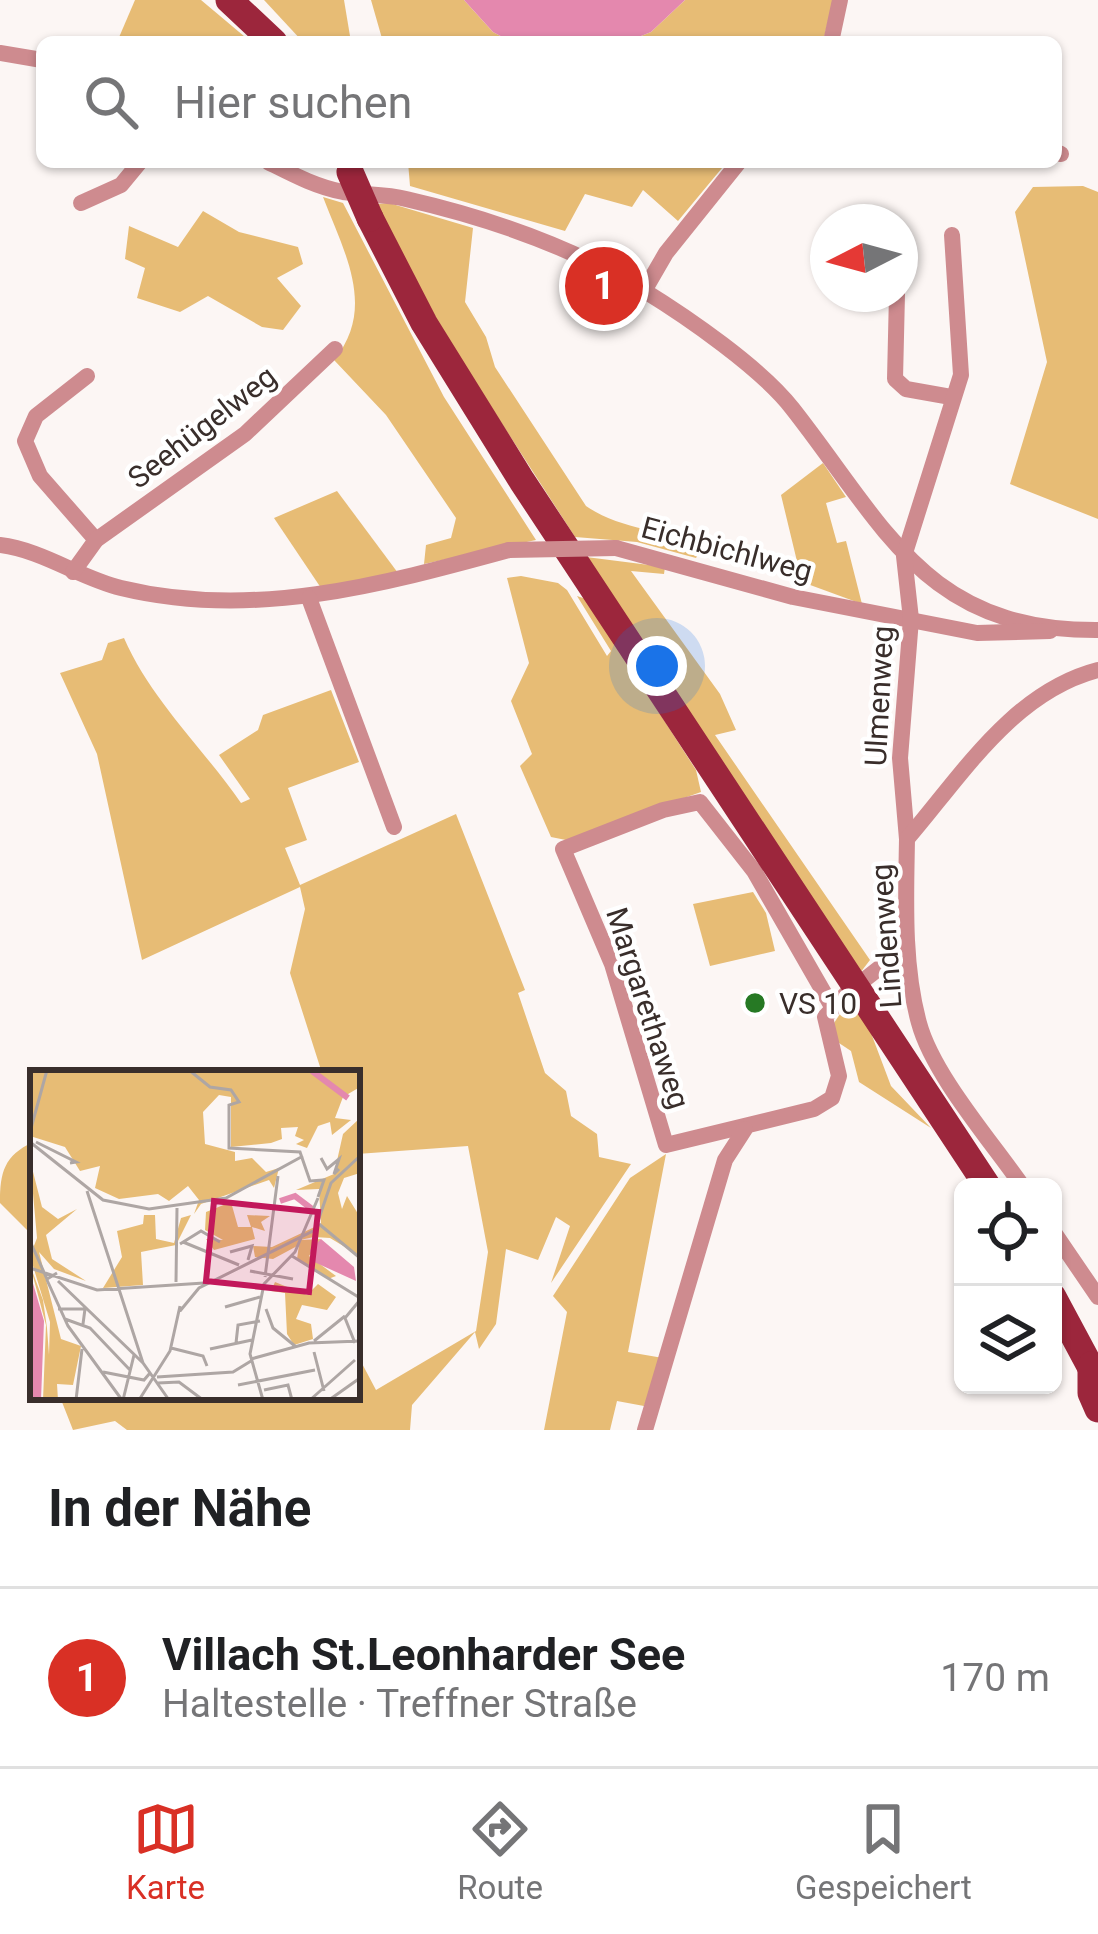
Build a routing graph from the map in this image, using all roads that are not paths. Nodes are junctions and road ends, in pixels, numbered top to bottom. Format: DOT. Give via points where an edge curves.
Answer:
graph roads {
  1 [pos="840,0"];
  2 [pos="240,4"];
  3 [pos="269,36"];
  4 [pos="831,36"];
  5 [pos="0,53"];
  6 [pos="36,59"];
  7 [pos="135,168"];
  8 [pos="281,168"];
  9 [pos="348,168"];
  10 [pos="734,168"];
  11 [pos="81,203"];
  12 [pos="952,235"];
  13 [pos="644,291"];
  14 [pos="898,312"];
  15 [pos="335,349"];
  16 [pos="87,376"];
  17 [pos="951,397"];
  18 [pos="96,540"];
  19 [pos="0,545"];
  20 [pos="904,556"];
  21 [pos="73,572"];
  22 [pos="309,598"];
  23 [pos="910,619"];
  24 [pos="1098,629"];
  25 [pos="1063,630"];
  26 [pos="1098,670"];
  27 [pos="394,827"];
  28 [pos="907,838"];
  29 [pos="907,922"];
  30 [pos="862,982"];
  31 [pos="914,996"];
  32 [pos="831,1005"];
  33 [pos="745,1129"];
  34 [pos="982,1178"];
  35 [pos="1017,1178"];
  36 [pos="1062,1244"];
  37 [pos="1060,1286"];
  38 [pos="1098,1297"];
  39 [pos="1062,1311"];
  40 [pos="1096,1364"];
  41 [pos="1098,1409"];
  42 [pos="645,1430"];
  1 -- 4 [label="street"];
  2 -- 3 [label="main road"];
  5 -- 6 [label="street"];
  7 -- 11 [label="street" via="122,185"];
  8 -- 13 [label="street" via="321,187 487,219"];
  9 -- 34 [label="main road, bridge" via="424,323 521,481"];
  10 -- 13 [label="street"];
  12 -- 17 [label="street" via="961,375"];
  13 -- 20 [label="street" via="776,390"];
  14 -- 17 [label="street" via="896,379 906,389"];
  15 -- 18 [label="street, Seehügelweg" via="245,434"];
  16 -- 18 [label="street" via="36,416 26,441 40,476"];
  17 -- 20 [label="street"];
  18 -- 21 [label="street, Seehügelweg"];
  19 -- 21 [label="street, Eichbichlweg"];
  20 -- 23 [label="street, Ulmenweg"];
  20 -- 25 [label="street" via="972,607"];
  21 -- 22 [label="street, Eichbichlweg" via="177,598"];
  22 -- 23 [label="street, Eichbichlweg, bridge" via="508,550 616,548 793,597"];
  22 -- 27 [label="street"];
  23 -- 25 [label="street, Eichbichlweg" via="977,633"];
  23 -- 28 [label="street, Ulmenweg" via="900,758"];
  24 -- 25 [label="street, Eichbichlweg"];
  26 -- 28 [label="street, Lindenweg" via="1066,679 1020,709"];
  28 -- 29 [label="street, Lindenweg"];
  29 -- 30 [label="street"];
  29 -- 31 [label="street, Lindenweg"];
  30 -- 31 [label="street" via="901,982"];
  30 -- 32 [label="street"];
  31 -- 35 [label="street, Lindenweg" via="931,1052"];
  32 -- 33 [label="street" via="824,1028 838,1076 832,1098"];
  32 -- 33 [label="street, Margarethaweg" via="754,871 700,802 563,849 612,964 666,1145"];
  33 -- 42 [label="street" via="725,1160"];
  36 -- 38 [label="street"];
  37 -- 40 [label="main road"];
  39 -- 40 [label="main road"];
  40 -- 41 [label="main road" via="1091,1393"];
}
